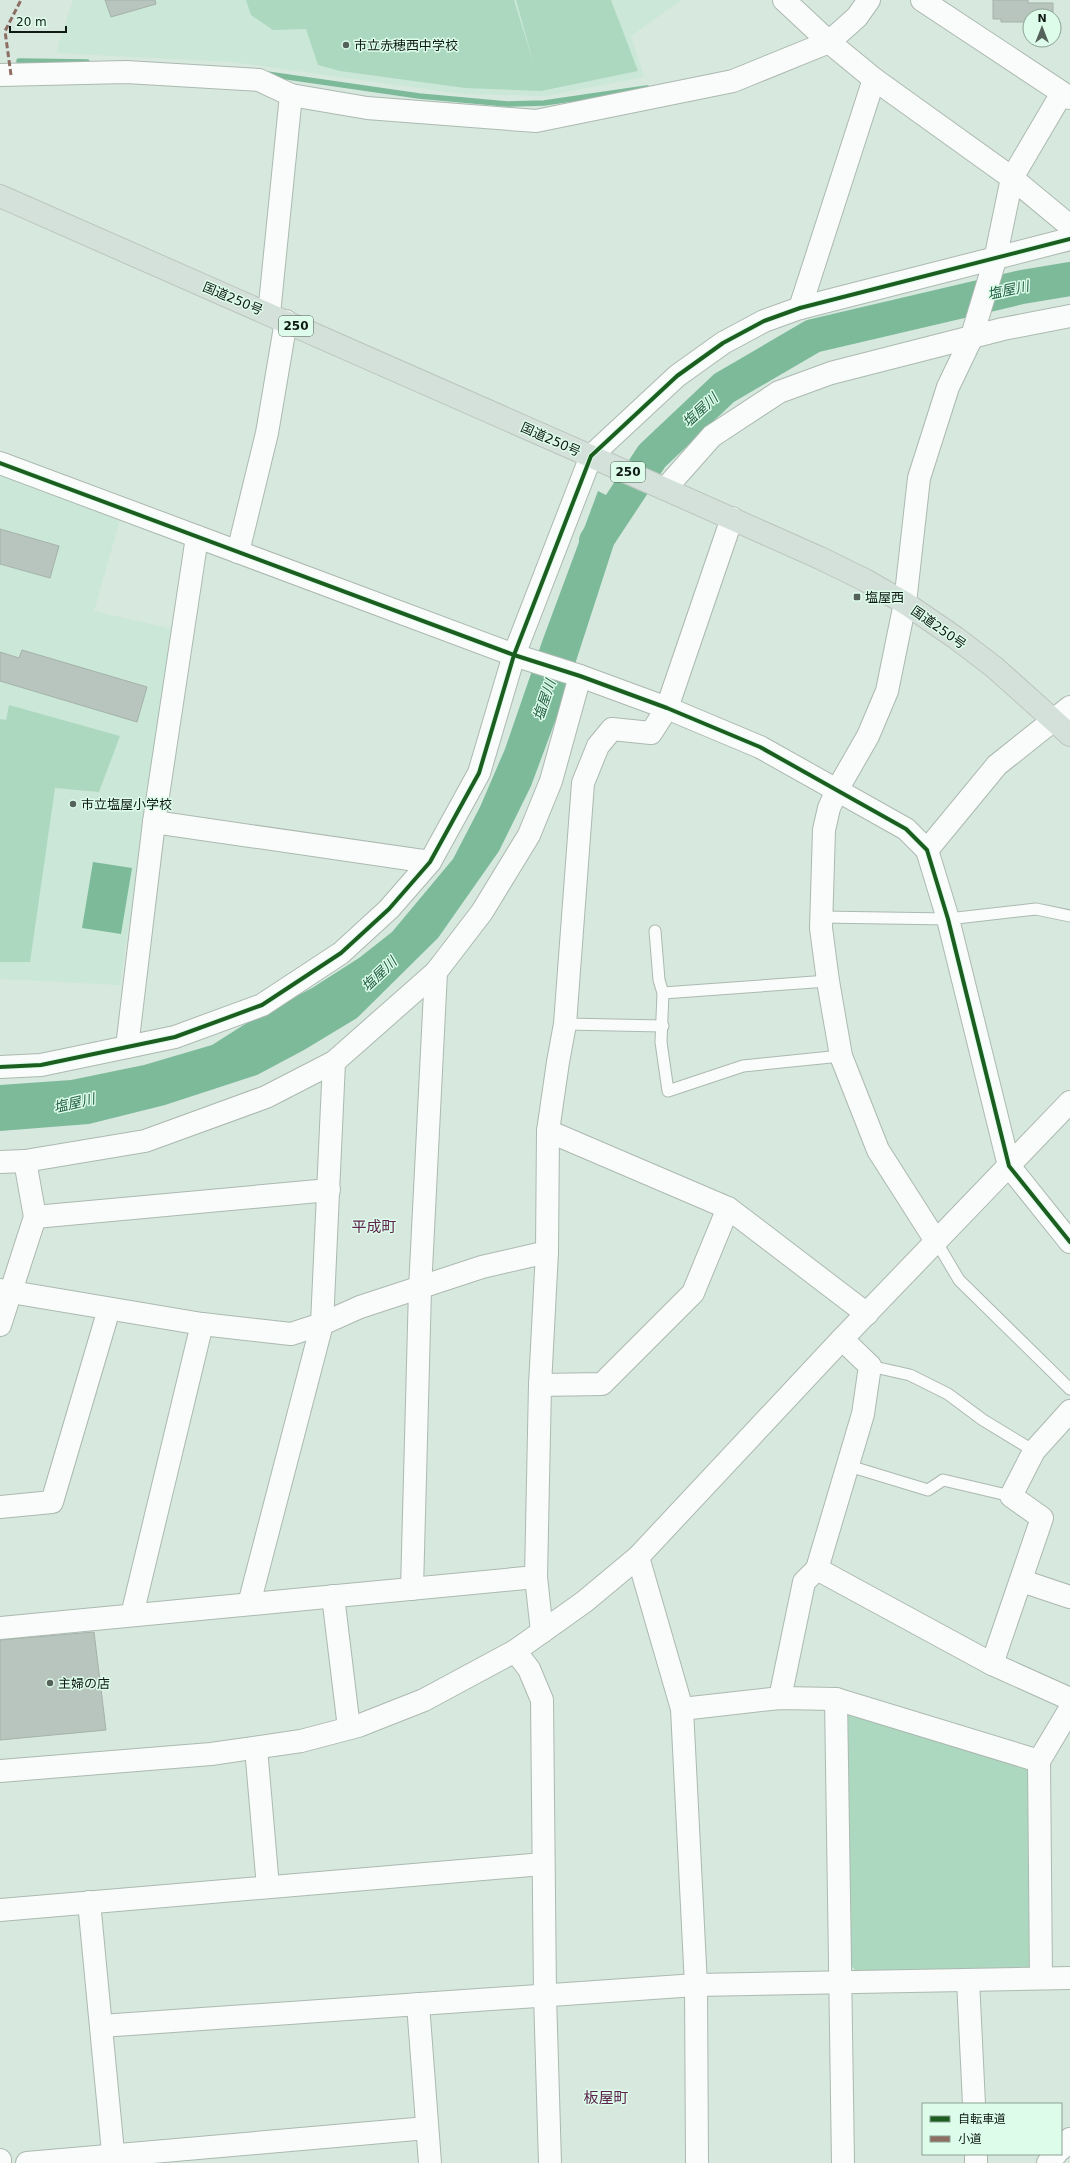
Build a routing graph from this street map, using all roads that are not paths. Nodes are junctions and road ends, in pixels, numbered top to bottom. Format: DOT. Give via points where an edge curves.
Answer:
graph roads {
  1 [pos="784,0"];
  2 [pos="868,0"];
  3 [pos="922,0"];
  4 [pos="829,42"];
  5 [pos="0,75"];
  6 [pos="874,79"];
  7 [pos="292,94"];
  8 [pos="1066,95"];
  9 [pos="1012,178"];
  10 [pos="0,196"];
  11 [pos="1070,226"];
  12 [pos="1070,239"];
  13 [pos="995,260"];
  14 [pos="800,308"];
  15 [pos="1070,316"];
  16 [pos="278,318"];
  17 [pos="971,339"];
  18 [pos="591,456"];
  19 [pos="0,463"];
  20 [pos="665,489"];
  21 [pos="732,518"];
  22 [pos="197,537"];
  23 [pos="238,552"];
  24 [pos="905,603"];
  25 [pos="514,655"];
  26 [pos="580,676"];
  27 [pos="667,708"];
  28 [pos="1062,713"];
  29 [pos="1070,735"];
  30 [pos="837,790"];
  31 [pos="154,822"];
  32 [pos="927,850"];
  33 [pos="430,862"];
  34 [pos="1070,916"];
  35 [pos="822,917"];
  36 [pos="948,918"];
  37 [pos="655,931"];
  38 [pos="436,972"];
  39 [pos="828,981"];
  40 [pos="663,993"];
  41 [pos="566,1024"];
  42 [pos="663,1026"];
  43 [pos="126,1047"];
  44 [pos="841,1056"];
  45 [pos="334,1062"];
  46 [pos="0,1067"];
  47 [pos="1070,1102"];
  48 [pos="548,1131"];
  49 [pos="25,1161"];
  50 [pos="0,1162"];
  51 [pos="1009,1166"];
  52 [pos="330,1190"];
  53 [pos="728,1208"];
  54 [pos="35,1217"];
  55 [pos="936,1241"];
  56 [pos="1070,1242"];
  57 [pos="547,1252"];
  58 [pos="420,1289"];
  59 [pos="5,1291"];
  60 [pos="109,1309"];
  61 [pos="867,1314"];
  62 [pos="202,1324"];
  63 [pos="322,1324"];
  64 [pos="0,1325"];
  65 [pos="842,1339"];
  66 [pos="870,1366"];
  67 [pos="540,1385"];
  68 [pos="1070,1389"];
  69 [pos="1067,1420"];
  70 [pos="1034,1451"];
  71 [pos="849,1466"];
  72 [pos="1011,1496"];
  73 [pos="0,1507"];
  74 [pos="638,1557"];
  75 [pos="817,1569"];
  76 [pos="536,1577"];
  77 [pos="1022,1581"];
  78 [pos="412,1589"];
  79 [pos="333,1596"];
  80 [pos="1070,1597"];
  81 [pos="249,1604"];
  82 [pos="132,1615"];
  83 [pos="0,1628"];
  84 [pos="542,1632"];
  85 [pos="515,1651"];
  86 [pos="992,1664"];
  87 [pos="780,1698"];
  88 [pos="836,1699"];
  89 [pos="1070,1699"];
  90 [pos="682,1709"];
  91 [pos="1070,1709"];
  92 [pos="349,1728"];
  93 [pos="256,1748"];
  94 [pos="1039,1761"];
  95 [pos="0,1771"];
  96 [pos="543,1864"];
  97 [pos="268,1887"];
  98 [pos="89,1902"];
  99 [pos="0,1910"];
  100 [pos="1041,1978"];
  101 [pos="1070,1978"];
  102 [pos="968,1980"];
  103 [pos="841,1982"];
  104 [pos="696,1985"];
  105 [pos="545,1995"];
  106 [pos="418,2004"];
  107 [pos="101,2026"];
  108 [pos="974,2103"];
  109 [pos="427,2128"];
  110 [pos="1070,2139"];
  111 [pos="1062,2148"];
  112 [pos="1055,2155"];
  113 [pos="114,2159"];
  114 [pos="0,2160"];
  115 [pos="0,2163"];
  116 [pos="27,2163"];
  117 [pos="430,2163"];
  118 [pos="550,2163"];
  119 [pos="697,2163"];
  120 [pos="843,2163"];
  121 [pos="1048,2163"];
  1 -- 4 [label="street"];
  2 -- 4 [label="street" via="857,17"];
  3 -- 8 [label="street"];
  4 -- 6 [label="street"];
  4 -- 7 [label="street" via="733,81 536,121 367,108"];
  5 -- 7 [label="street" via="126,72 259,80"];
  6 -- 9 [label="street"];
  6 -- 14 [label="street"];
  7 -- 16 [label="street"];
  8 -- 9 [label="street"];
  9 -- 11 [label="street"];
  9 -- 13 [label="street"];
  10 -- 16 [label="highway, 国道250号 / 250"];
  12 -- 13 [label="street"];
  13 -- 14 [label="street"];
  13 -- 17 [label="street"];
  14 -- 18 [label="street" via="764,321 723,342 677,376"];
  15 -- 17 [label="street"];
  16 -- 18 [label="highway, 国道250号 / 250"];
  16 -- 23 [label="street" via="267,433"];
  17 -- 20 [label="street" via="831,373 779,392 712,436"];
  17 -- 24 [label="street" via="948,387 920,478"];
  18 -- 20 [label="highway, 国道250号 / 250"];
  18 -- 25 [label="street"];
  19 -- 22 [label="street"];
  20 -- 21 [label="highway, 国道250号 / 250"];
  21 -- 24 [label="highway, 国道250号 / 250" via="827,561"];
  21 -- 27 [label="street"];
  22 -- 23 [label="street"];
  22 -- 31 [label="street"];
  23 -- 25 [label="street"];
  24 -- 28 [label="highway, 国道250号 / 250"];
  24 -- 30 [label="street" via="887,691 868,736"];
  25 -- 26 [label="street"];
  25 -- 33 [label="street" via="479,773"];
  26 -- 27 [label="street"];
  26 -- 38 [label="street" via="551,781 529,835 482,912"];
  27 -- 30 [label="street" via="760,747"];
  27 -- 41 [label="street" via="651,733 612,729 598,746 583,783"];
  28 -- 29 [label="highway, 国道250号 / 250"];
  28 -- 32 [label="street" via="997,765"];
  30 -- 32 [label="street" via="906,829"];
  30 -- 35 [label="street" via="829,808 824,830"];
  31 -- 33 [label="street"];
  31 -- 43 [label="street"];
  32 -- 36 [label="street"];
  33 -- 43 [label="street" via="390,909 341,953 262,1005 175,1037"];
  34 -- 36 [label="lane" via="1036,909"];
  35 -- 36 [label="lane"];
  35 -- 39 [label="street"];
  36 -- 51 [label="street"];
  37 -- 40 [label="lane" via="659,980"];
  38 -- 45 [label="street"];
  38 -- 58 [label="street"];
  39 -- 40 [label="lane"];
  39 -- 44 [label="street"];
  40 -- 42 [label="lane"];
  41 -- 42 [label="lane"];
  41 -- 48 [label="street"];
  42 -- 44 [label="lane" via="661,1042 668,1091 743,1066"];
  43 -- 46 [label="street" via="41,1065"];
  44 -- 55 [label="street" via="878,1150"];
  45 -- 49 [label="street" via="266,1097 145,1141"];
  45 -- 52 [label="street"];
  47 -- 51 [label="street"];
  48 -- 53 [label="street"];
  48 -- 57 [label="street"];
  49 -- 50 [label="street"];
  49 -- 54 [label="street"];
  51 -- 55 [label="street"];
  51 -- 56 [label="street"];
  52 -- 54 [label="street"];
  52 -- 63 [label="street"];
  53 -- 61 [label="street"];
  53 -- 67 [label="street" via="693,1293 602,1384"];
  54 -- 59 [label="street"];
  55 -- 61 [label="street"];
  55 -- 68 [label="lane" via="959,1280"];
  57 -- 58 [label="street" via="482,1267"];
  57 -- 67 [label="street"];
  58 -- 63 [label="street" via="360,1307"];
  58 -- 78 [label="street"];
  59 -- 60 [label="street"];
  59 -- 64 [label="street"];
  60 -- 62 [label="street"];
  60 -- 73 [label="street" via="52,1502"];
  61 -- 65 [label="street"];
  62 -- 63 [label="street" via="291,1334"];
  62 -- 82 [label="street"];
  63 -- 81 [label="street"];
  65 -- 66 [label="street"];
  65 -- 74 [label="street"];
  66 -- 70 [label="lane" via="910,1375 948,1394 983,1420"];
  66 -- 71 [label="street" via="863,1414"];
  67 -- 76 [label="street"];
  69 -- 70 [label="street"];
  70 -- 72 [label="street"];
  71 -- 72 [label="lane" via="928,1490 943,1480"];
  71 -- 75 [label="street"];
  72 -- 77 [label="street" via="1042,1518"];
  74 -- 84 [label="street" via="584,1602"];
  74 -- 90 [label="street"];
  75 -- 86 [label="street"];
  75 -- 87 [label="street" via="804,1582"];
  76 -- 78 [label="street"];
  76 -- 84 [label="street"];
  77 -- 80 [label="street"];
  77 -- 86 [label="street"];
  78 -- 79 [label="street"];
  79 -- 81 [label="street"];
  79 -- 92 [label="street"];
  81 -- 82 [label="street"];
  82 -- 83 [label="street"];
  84 -- 85 [label="street"];
  85 -- 92 [label="street" via="424,1700"];
  85 -- 96 [label="street" via="529,1669 542,1700"];
  86 -- 89 [label="street"];
  87 -- 88 [label="street"];
  87 -- 90 [label="street"];
  88 -- 94 [label="street"];
  88 -- 103 [label="street"];
  90 -- 104 [label="street"];
  91 -- 94 [label="street"];
  92 -- 93 [label="street" via="301,1741"];
  93 -- 95 [label="street"];
  93 -- 97 [label="street"];
  94 -- 100 [label="street"];
  96 -- 97 [label="street"];
  96 -- 105 [label="street"];
  97 -- 98 [label="street"];
  98 -- 99 [label="street"];
  98 -- 107 [label="street"];
  100 -- 101 [label="street"];
  100 -- 102 [label="street"];
  102 -- 103 [label="street"];
  102 -- 108 [label="street"];
  103 -- 104 [label="street"];
  103 -- 120 [label="street"];
  104 -- 105 [label="street"];
  104 -- 119 [label="street"];
  105 -- 106 [label="street"];
  105 -- 118 [label="street"];
  106 -- 107 [label="street"];
  106 -- 109 [label="street"];
  107 -- 113 [label="street"];
  109 -- 113 [label="street"];
  109 -- 117 [label="street"];
  110 -- 111 [label="street"];
  112 -- 121 [label="street"];
  113 -- 116 [label="street"];
  114 -- 115 [label="street"];
}
